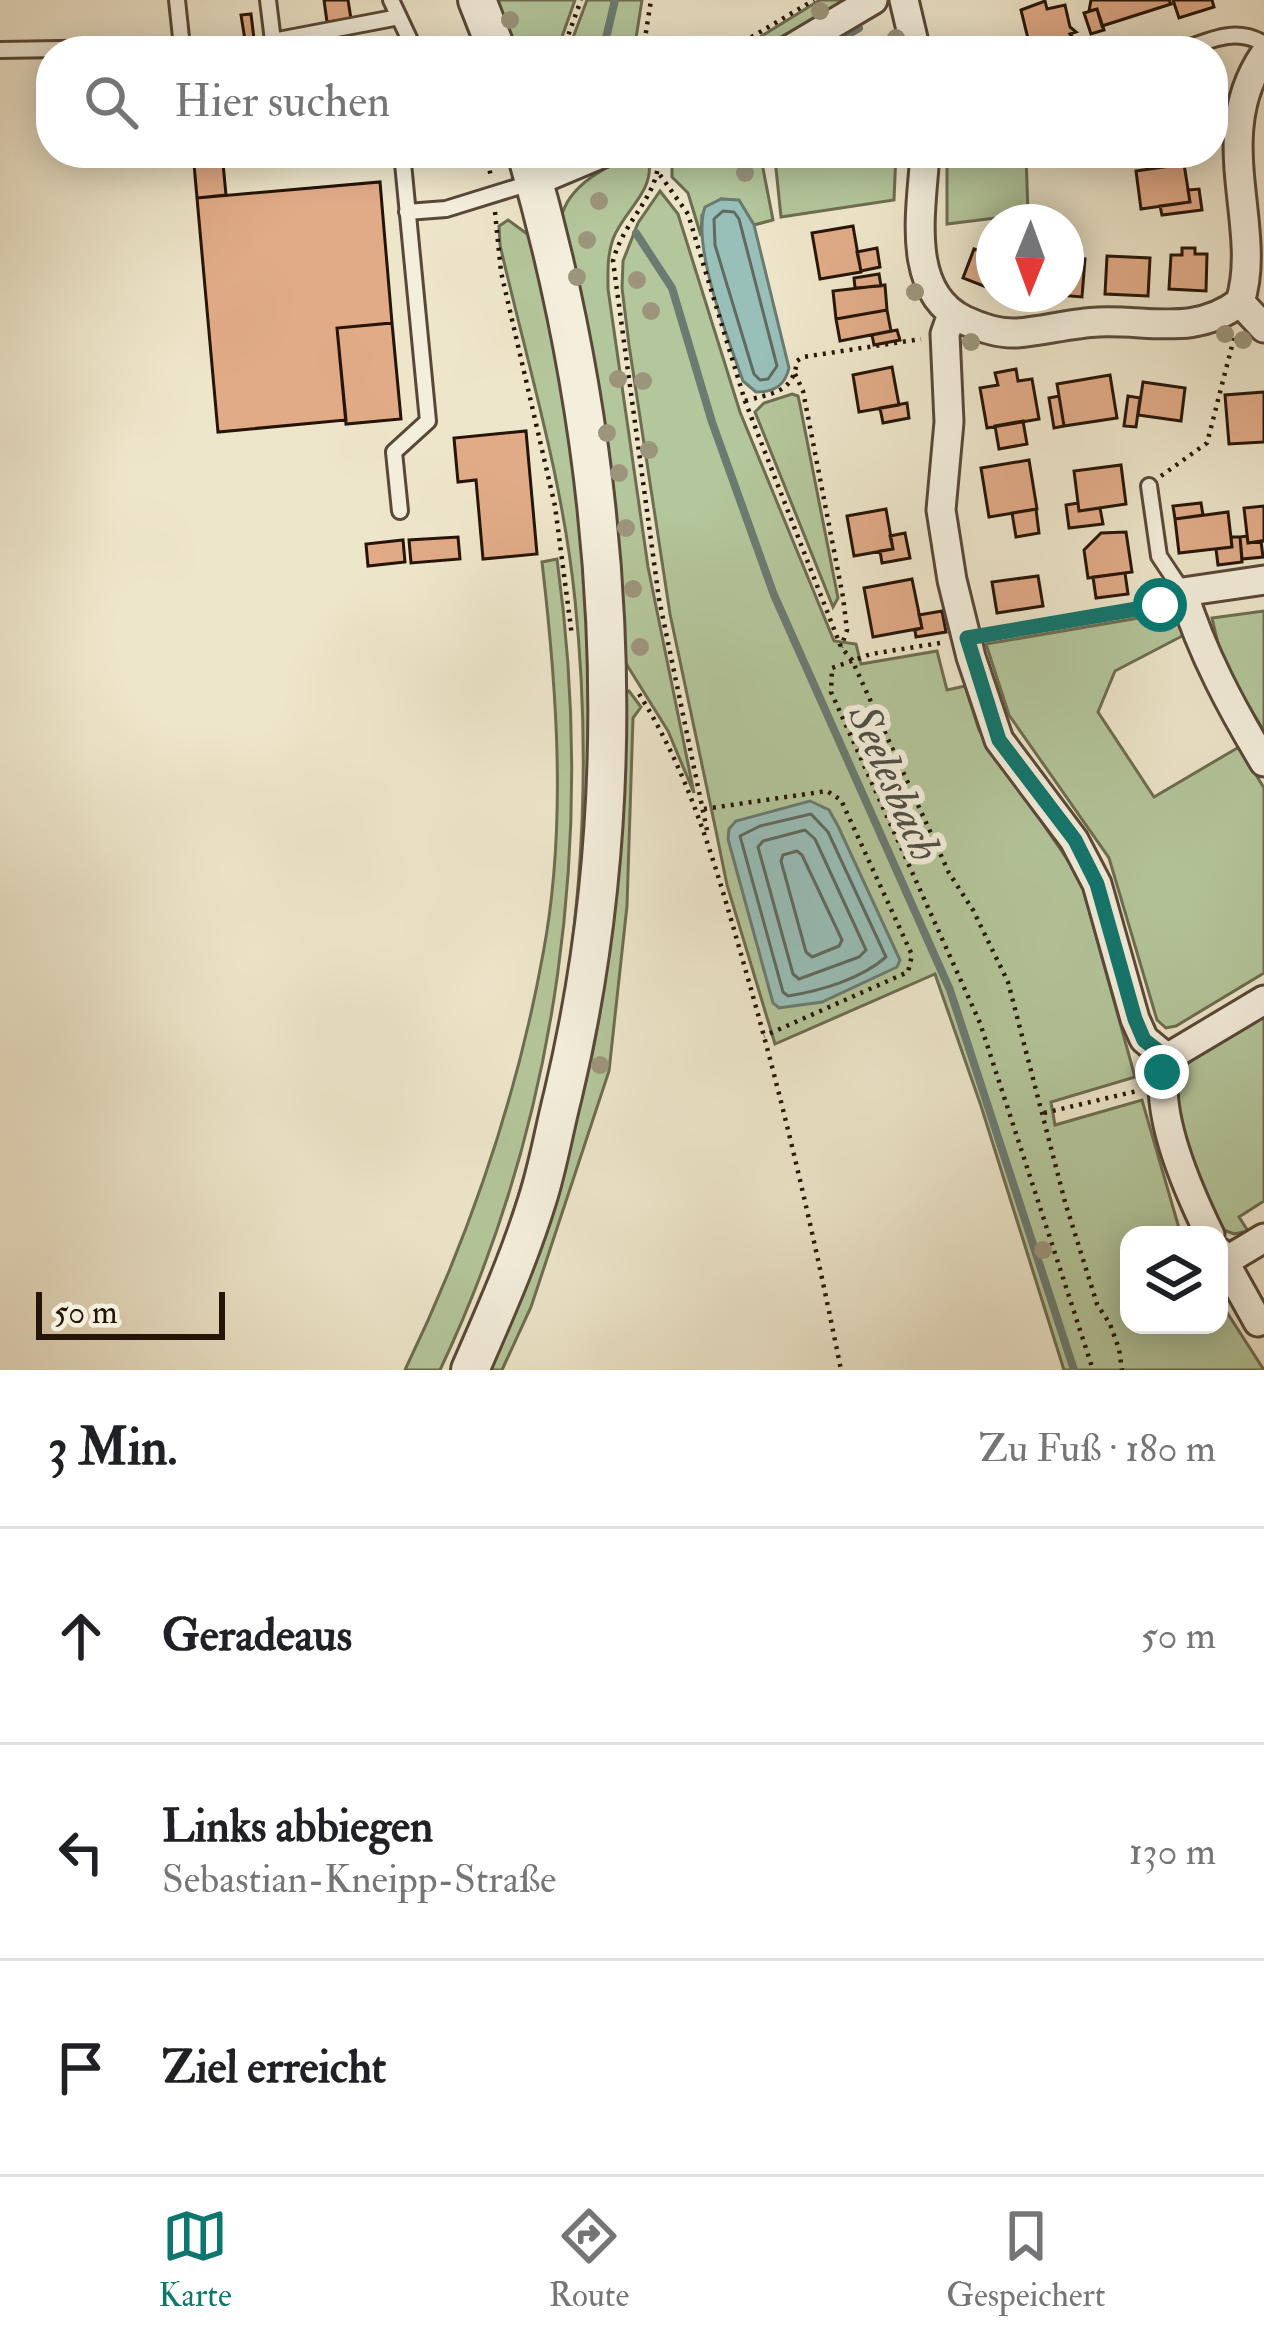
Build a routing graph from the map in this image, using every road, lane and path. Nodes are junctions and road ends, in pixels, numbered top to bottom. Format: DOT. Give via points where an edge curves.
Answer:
graph roads {
  1 [pos="177,0"];
  2 [pos="268,0"];
  3 [pos="391,0"];
  4 [pos="477,0"];
  5 [pos="581,0"];
  6 [pos="651,0"];
  7 [pos="814,0"];
  8 [pos="873,0"];
  9 [pos="904,0"];
  10 [pos="399,17"];
  11 [pos="182,36"];
  12 [pos="272,36"];
  13 [pos="299,36"];
  14 [pos="408,36"];
  15 [pos="490,36"];
  16 [pos="568,36"];
  17 [pos="645,36"];
  18 [pos="753,36"];
  19 [pos="812,36"];
  20 [pos="912,36"];
  21 [pos="1228,36"];
  22 [pos="1264,44"];
  23 [pos="0,50"];
  24 [pos="36,50"];
  25 [pos="1264,55"];
  26 [pos="403,168"];
  27 [pos="529,168"];
  28 [pos="530,168"];
  29 [pos="659,168"];
  30 [pos="924,168"];
  31 [pos="660,175"];
  32 [pos="496,195"];
  33 [pos="407,212"];
  34 [pos="1247,320"];
  35 [pos="948,324"];
  36 [pos="795,374"];
  37 [pos="745,401"];
  38 [pos="1149,486"];
  39 [pos="400,512"];
  40 [pos="1264,580"];
  41 [pos="1183,592"];
  42 [pos="572,636"];
  43 [pos="967,638"];
  44 [pos="841,647"];
  45 [pos="608,652"];
  46 [pos="852,660"];
  47 [pos="1264,762"];
  48 [pos="703,809"];
  49 [pos="711,847"];
  50 [pos="1264,1000"];
  51 [pos="764,1036"];
  52 [pos="1164,1072"];
  53 [pos="1044,1113"];
  54 [pos="1206,1226"];
  55 [pos="1264,1238"];
  56 [pos="1228,1254"];
  57 [pos="1228,1269"];
  58 [pos="1258,1322"];
  59 [pos="470,1370"];
  60 [pos="841,1370"];
  61 [pos="1093,1370"];
  62 [pos="1122,1370"];
  1 -- 11 [label="lane"];
  2 -- 12 [label="lane"];
  3 -- 10 [label="lane"];
  4 -- 15 [label="street"];
  5 -- 16 [label="path"];
  6 -- 17 [label="path"];
  7 -- 18 [label="path"];
  8 -- 19 [label="street"];
  9 -- 20 [label="street"];
  10 -- 13 [label="lane"];
  10 -- 14 [label="lane"];
  21 -- 22 [label="lane"];
  23 -- 24 [label="lane"];
  25 -- 34 [label="street" via="1239,131"];
  26 -- 33 [label="lane"];
  27 -- 32 [label="lane"];
  28 -- 45 [label="street" via="566,310 595,490"];
  29 -- 31 [label="path"];
  30 -- 35 [label="street" via="921,248"];
  31 -- 37 [label="path" via="688,214"];
  31 -- 48 [label="path" via="613,261 659,599"];
  32 -- 33 [label="lane"];
  32 -- 42 [label="path" via="494,234 548,473"];
  33 -- 39 [label="lane" via="428,421 394,452"];
  34 -- 35 [label="street" via="1100,322 1017,333"];
  34 -- 38 [label="path" via="1207,443"];
  35 -- 36 [label="path" via="802,357"];
  35 -- 43 [label="street" via="941,510"];
  36 -- 37 [label="path" via="773,396"];
  36 -- 44 [label="path" via="843,598"];
  37 -- 44 [label="path"];
  38 -- 41 [label="lane" via="1159,556"];
  40 -- 41 [label="street"];
  41 -- 43 [label="path" via="1131,612"];
  41 -- 47 [label="street" via="1229,704"];
  43 -- 46 [label="path"];
  43 -- 52 [label="street" via="999,740 1075,840 1097,884 1135,1019"];
  44 -- 46 [label="path"];
  45 -- 49 [label="path" via="658,724"];
  45 -- 59 [label="street" via="607,795 579,1028 538,1199"];
  46 -- 53 [label="path" via="949,873 995,951"];
  46 -- 61 [label="path" via="832,668 831,692 980,1023"];
  48 -- 49 [label="path"];
  48 -- 51 [label="path" via="827,791 841,800 912,955 908,972"];
  49 -- 51 [label="path"];
  50 -- 52 [label="street"];
  51 -- 60 [label="path"];
  52 -- 53 [label="path"];
  52 -- 54 [label="street"];
  53 -- 62 [label="path" via="1064,1202"];
  55 -- 56 [label="street"];
  57 -- 58 [label="street"];
}
